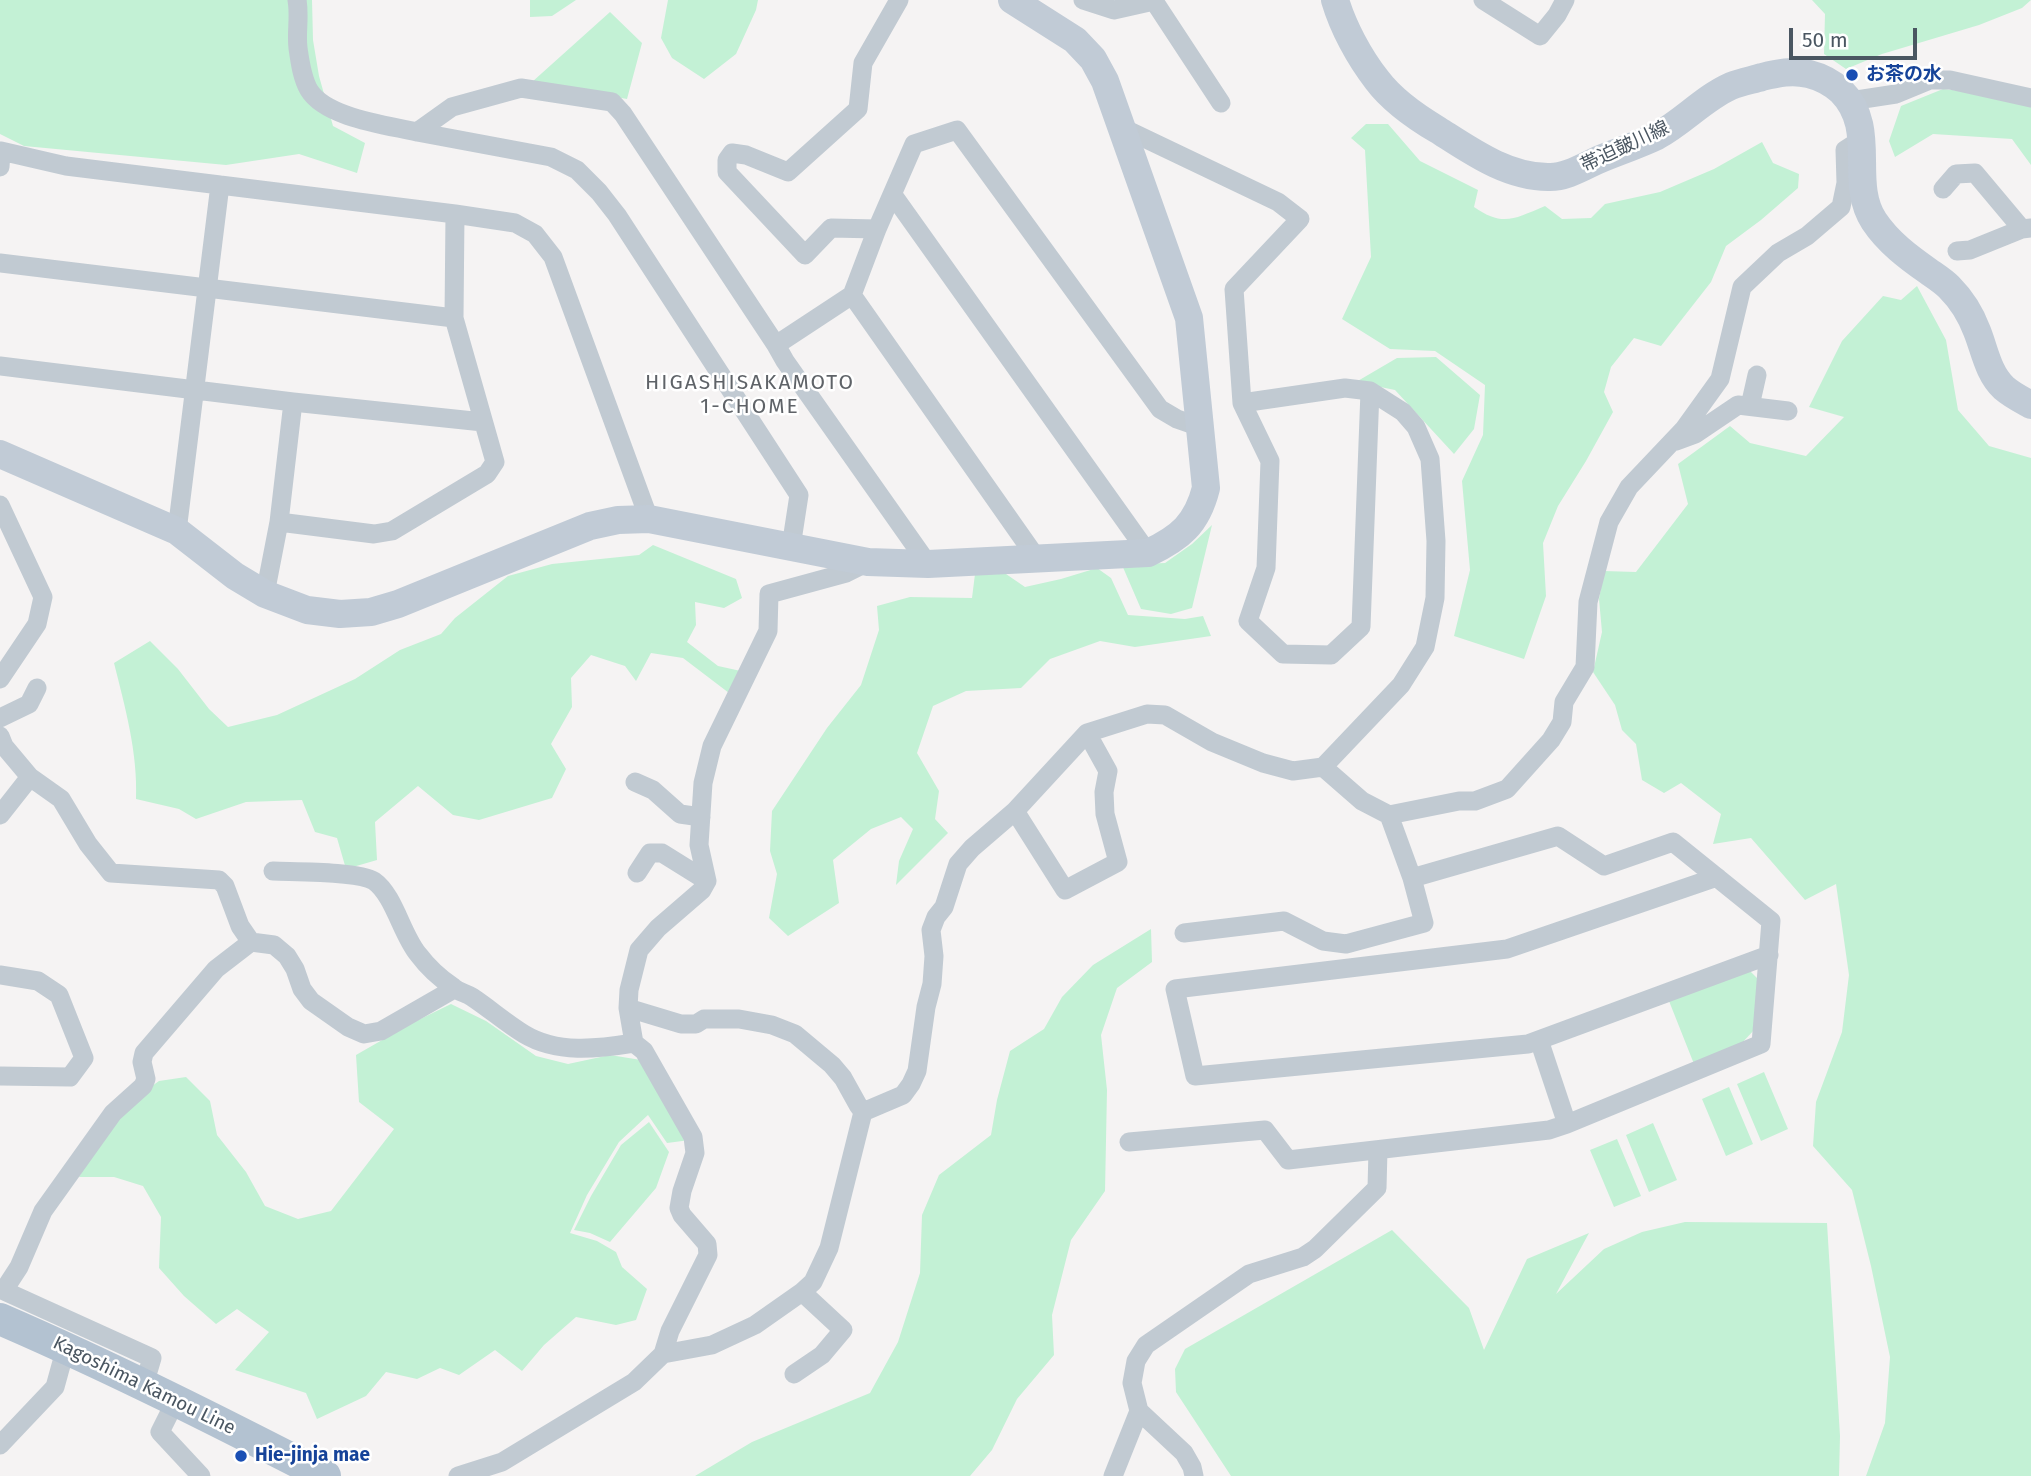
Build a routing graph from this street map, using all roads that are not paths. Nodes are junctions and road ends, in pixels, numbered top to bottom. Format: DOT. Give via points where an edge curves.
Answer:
graph roads {
  1 [pos="297,0"];
  2 [pos="899,0"];
  3 [pos="1083,0"];
  4 [pos="1335,0"];
  5 [pos="1483,0"];
  6 [pos="1564,0"];
  7 [pos="1021,2"];
  8 [pos="2031,98"];
  9 [pos="1850,101"];
  10 [pos="1221,103"];
  11 [pos="1123,128"];
  12 [pos="417,132"];
  13 [pos="1862,139"];
  14 [pos="0,167"];
  15 [pos="220,185"];
  16 [pos="1943,189"];
  17 [pos="893,194"];
  18 [pos="456,214"];
  19 [pos="2027,228"];
  20 [pos="877,229"];
  21 [pos="1956,251"];
  22 [pos="0,263"];
  23 [pos="208,289"];
  24 [pos="852,295"];
  25 [pos="454,318"];
  26 [pos="776,345"];
  27 [pos="0,366"];
  28 [pos="1757,374"];
  29 [pos="196,390"];
  30 [pos="1370,391"];
  31 [pos="293,402"];
  32 [pos="1242,403"];
  33 [pos="2031,405"];
  34 [pos="1750,406"];
  35 [pos="1788,411"];
  36 [pos="483,422"];
  37 [pos="1200,427"];
  38 [pos="1671,442"];
  39 [pos="0,454"];
  40 [pos="2,516"];
  41 [pos="649,519"];
  42 [pos="279,522"];
  43 [pos="177,531"];
  44 [pos="791,547"];
  45 [pos="1147,553"];
  46 [pos="1038,560"];
  47 [pos="868,562"];
  48 [pos="928,564"];
  49 [pos="265,594"];
  50 [pos="0,679"];
  51 [pos="37,688"];
  52 [pos="0,719"];
  53 [pos="1087,733"];
  54 [pos="0,736"];
  55 [pos="1322,767"];
  56 [pos="30,777"];
  57 [pos="635,782"];
  58 [pos="1015,811"];
  59 [pos="0,815"];
  60 [pos="1389,815"];
  61 [pos="701,817"];
  62 [pos="273,871"];
  63 [pos="637,873"];
  64 [pos="1717,877"];
  65 [pos="1412,878"];
  66 [pos="707,881"];
  67 [pos="1184,933"];
  68 [pos="251,942"];
  69 [pos="1769,956"];
  70 [pos="0,975"];
  71 [pos="454,989"];
  72 [pos="628,1008"];
  73 [pos="1539,1040"];
  74 [pos="634,1043"];
  75 [pos="0,1076"];
  76 [pos="863,1112"];
  77 [pos="1567,1124"];
  78 [pos="1129,1142"];
  79 [pos="1378,1150"];
  80 [pos="802,1292"];
  81 [pos="1,1299"];
  82 [pos="66,1347"];
  83 [pos="663,1354"];
  84 [pos="794,1374"];
  85 [pos="144,1385"];
  86 [pos="176,1400"];
  87 [pos="1139,1411"];
  88 [pos="0,1445"];
  89 [pos="201,1476"];
  90 [pos="325,1476"];
  91 [pos="458,1476"];
  92 [pos="1113,1476"];
  93 [pos="1194,1476"];
  1 -- 12 [label="street" via="297,45 302,73 314,97 337,111"];
  2 -- 20 [label="street" via="863,63 858,108 844,122 788,172 746,155 732,153 727,160 727,172 805,255 831,228"];
  3 -- 10 [label="street" via="1114,10 1154,1"];
  4 -- 9 [label="street, 帯迫皷川線" via="1377,81 1400,102 1484,158 1533,176 1570,173 1657,136 1732,86 1781,72 1824,79"];
  5 -- 6 [label="street" via="1540,36"];
  7 -- 11 [label="street" via="1075,40 1093,59"];
  8 -- 9 [label="street" via="1950,80 1930,80 1896,94"];
  9 -- 13 [label="street"];
  11 -- 32 [label="street" via="1278,202 1300,219 1234,289"];
  11 -- 37 [label="street" via="1189,318"];
  12 -- 26 [label="street" via="452,107 521,89 612,102"];
  12 -- 44 [label="street" via="551,157 577,170 599,192 799,495"];
  13 -- 33 [label="street" via="1872,219 1906,255 1948,286 1969,312 1996,379"];
  13 -- 38 [label="street" via="1845,150 1841,207 1778,253 1742,287 1720,379"];
  14 -- 15 [label="street" via="1,151 66,166"];
  15 -- 18 [label="street"];
  15 -- 23 [label="street"];
  16 -- 19 [label="street" via="1956,174 1975,173"];
  17 -- 20 [label="street"];
  17 -- 37 [label="street" via="914,144 957,130 1160,409"];
  17 -- 45 [label="street"];
  18 -- 25 [label="street"];
  18 -- 41 [label="street" via="514,223 535,234 553,257"];
  19 -- 21 [label="street"];
  20 -- 24 [label="street"];
  22 -- 23 [label="street"];
  23 -- 25 [label="street"];
  23 -- 29 [label="street"];
  24 -- 26 [label="street"];
  24 -- 46 [label="street"];
  25 -- 36 [label="street"];
  26 -- 48 [label="street"];
  27 -- 29 [label="street"];
  28 -- 34 [label="street"];
  29 -- 31 [label="street"];
  29 -- 43 [label="street"];
  30 -- 32 [label="street" via="1345,388"];
  30 -- 32 [label="street" via="1361,627 1331,655 1283,654 1248,621 1266,568 1270,461"];
  30 -- 55 [label="street" via="1403,412 1416,427 1430,459 1435,598 1425,647 1414,666"];
  31 -- 36 [label="street"];
  31 -- 42 [label="street"];
  34 -- 35 [label="street"];
  34 -- 38 [label="street" via="1738,404 1695,434"];
  36 -- 42 [label="street" via="495,462 487,474 392,531 374,534"];
  37 -- 45 [label="street" via="1206,488 1201,506 1187,529"];
  38 -- 60 [label="street" via="1629,486 1609,522 1588,602 1585,667 1564,702 1562,722 1545,749 1507,789 1475,801"];
  39 -- 43 [label="street"];
  40 -- 50 [label="street" via="43,597 37,624"];
  41 -- 44 [label="street"];
  41 -- 49 [label="street" via="590,526 371,612 307,610"];
  42 -- 49 [label="street"];
  43 -- 49 [label="street"];
  44 -- 47 [label="street"];
  45 -- 46 [label="street"];
  46 -- 48 [label="street"];
  47 -- 48 [label="street"];
  47 -- 61 [label="street" via="846,573 769,594 768,631 712,746"];
  51 -- 52 [label="street" via="29,704"];
  53 -- 55 [label="street" via="1147,714 1165,715 1212,742 1263,763 1293,771"];
  53 -- 58 [label="street"];
  53 -- 58 [label="street" via="1108,771 1105,814 1118,862 1065,890"];
  54 -- 56 [label="street"];
  55 -- 60 [label="street" via="1362,801"];
  56 -- 59 [label="street"];
  56 -- 68 [label="street" via="61,799 111,873 219,880"];
  57 -- 61 [label="street" via="653,790 680,814"];
  58 -- 76 [label="street" via="958,864 931,930 932,984 911,1084 903,1095"];
  60 -- 65 [label="street"];
  61 -- 66 [label="street" via="699,845"];
  62 -- 71 [label="street" via="345,874 373,881 391,903 418,955"];
  63 -- 66 [label="street" via="650,853 662,853"];
  64 -- 65 [label="street" via="1673,842 1604,866 1558,836"];
  64 -- 69 [label="street" via="1771,921"];
  64 -- 73 [label="street" via="1507,949 1175,989 1195,1076"];
  65 -- 67 [label="street" via="1424,923 1346,944 1323,941 1284,920"];
  66 -- 72 [label="street" via="639,950"];
  68 -- 71 [label="street" via="274,945 287,956 311,1001 364,1034 381,1031"];
  68 -- 81 [label="street" via="216,969 144,1053 143,1086 113,1114 43,1212"];
  69 -- 73 [label="street"];
  69 -- 77 [label="street" via="1761,1044"];
  70 -- 75 [label="street" via="37,981 59,995 84,1058 70,1077"];
  71 -- 74 [label="street" via="546,1045 590,1049"];
  72 -- 74 [label="street"];
  72 -- 76 [label="street" via="681,1024 739,1019 795,1034 832,1065"];
  73 -- 77 [label="street"];
  74 -- 83 [label="street" via="644,1051 693,1138 695,1153 679,1208 707,1244 708,1255"];
  76 -- 80 [label="street" via="830,1248 813,1282"];
  77 -- 79 [label="street"];
  78 -- 79 [label="street" via="1265,1130 1288,1160"];
  79 -- 87 [label="street" via="1377,1188 1315,1249 1249,1274 1146,1345 1136,1361 1132,1382"];
  80 -- 83 [label="street" via="755,1325 712,1345"];
  80 -- 84 [label="street" via="843,1330 822,1355"];
  81 -- 82 [label="main road, Kagoshima Kamou Line"];
  81 -- 85 [label="street" via="152,1358"];
  82 -- 85 [label="main road, Kagoshima Kamou Line"];
  82 -- 88 [label="street" via="55,1387"];
  83 -- 91 [label="street" via="634,1382 502,1462"];
  85 -- 86 [label="main road, Kagoshima Kamou Line"];
  86 -- 89 [label="street" via="160,1432"];
  86 -- 90 [label="main road, Kagoshima Kamou Line"];
  87 -- 92 [label="street"];
  87 -- 93 [label="street" via="1184,1454"];
}
